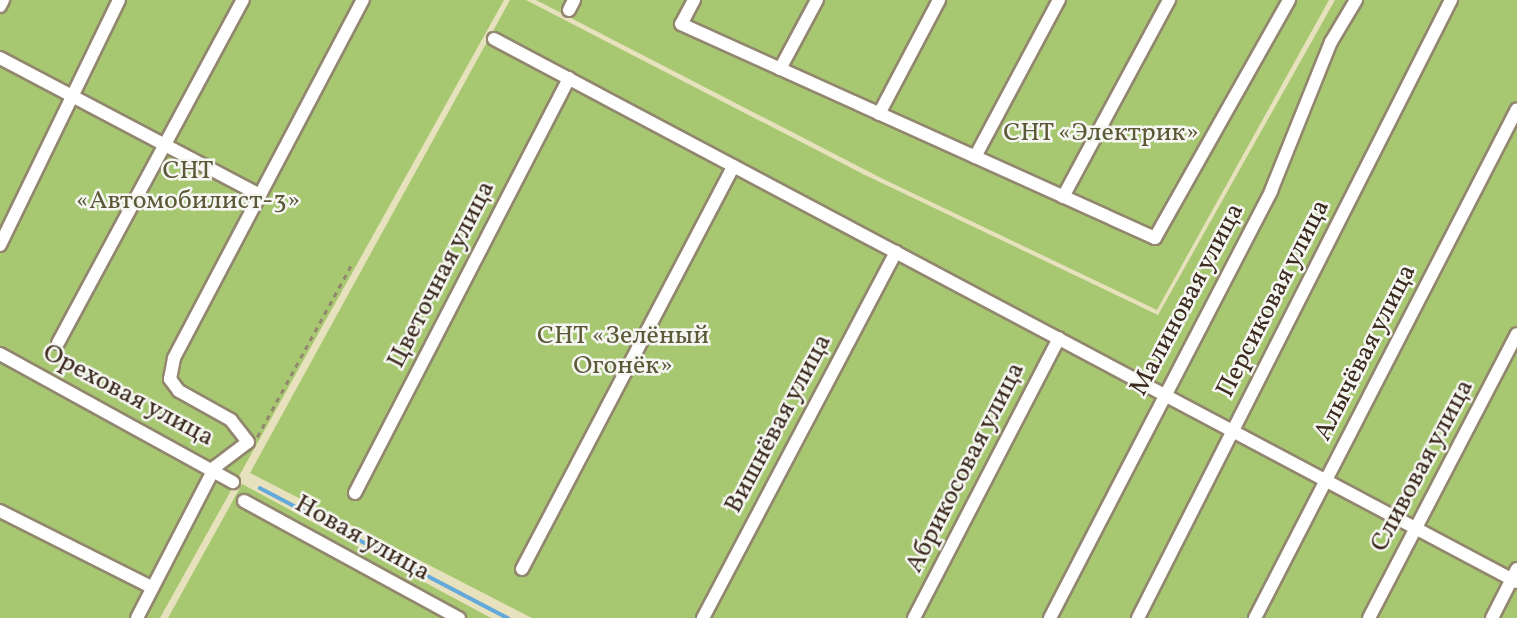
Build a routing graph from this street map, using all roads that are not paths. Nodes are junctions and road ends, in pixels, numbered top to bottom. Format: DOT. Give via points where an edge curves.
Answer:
graph roads {
  1 [pos="3,0"];
  2 [pos="119,0"];
  3 [pos="243,0"];
  4 [pos="363,0"];
  5 [pos="694,0"];
  6 [pos="817,0"];
  7 [pos="939,0"];
  8 [pos="1059,0"];
  9 [pos="1169,0"];
  10 [pos="1289,0"];
  11 [pos="1356,0"];
  12 [pos="1451,0"];
  13 [pos="0,6"];
  14 [pos="494,39"];
  15 [pos="0,58"];
  16 [pos="780,69"];
  17 [pos="569,78"];
  18 [pos="73,96"];
  19 [pos="1517,109"];
  20 [pos="879,114"];
  21 [pos="169,142"];
  22 [pos="975,157"];
  23 [pos="734,166"];
  24 [pos="260,195"];
  25 [pos="1063,197"];
  26 [pos="0,244"];
  27 [pos="896,252"];
  28 [pos="1517,334"];
  29 [pos="1059,338"];
  30 [pos="58,343"];
  31 [pos="0,354"];
  32 [pos="1165,395"];
  33 [pos="1233,431"];
  34 [pos="215,467"];
  35 [pos="1326,480"];
  36 [pos="233,482"];
  37 [pos="355,493"];
  38 [pos="244,501"];
  39 [pos="0,511"];
  40 [pos="1416,528"];
  41 [pos="522,569"];
  42 [pos="1515,576"];
  43 [pos="151,587"];
  44 [pos="137,618"];
  45 [pos="459,618"];
  46 [pos="703,618"];
  47 [pos="915,618"];
  48 [pos="1051,618"];
  49 [pos="1138,618"];
  50 [pos="1255,618"];
  51 [pos="1369,618"];
  52 [pos="1492,618"];
  1 -- 13 [label="street"];
  2 -- 18 [label="street"];
  3 -- 21 [label="street"];
  4 -- 24 [label="street"];
  5 -- 16 [label="street" via="681,24"];
  6 -- 16 [label="street"];
  7 -- 20 [label="street"];
  8 -- 22 [label="street"];
  9 -- 25 [label="street"];
  10 -- 25 [label="street" via="1155,238"];
  11 -- 32 [label="street, Малиновая улица" via="1331,42 1271,191"];
  12 -- 33 [label="street, Персиковая улица"];
  14 -- 17 [label="street"];
  15 -- 18 [label="street"];
  16 -- 20 [label="street"];
  17 -- 23 [label="street"];
  17 -- 37 [label="street, Цветочная улица"];
  18 -- 21 [label="street"];
  18 -- 26 [label="street"];
  19 -- 35 [label="street, Алычёвая улица"];
  20 -- 22 [label="street"];
  21 -- 24 [label="street"];
  21 -- 30 [label="street"];
  22 -- 25 [label="street"];
  23 -- 27 [label="street"];
  23 -- 41 [label="street"];
  24 -- 34 [label="street" via="174,358 170,379 198,406 231,420 248,442"];
  27 -- 29 [label="street"];
  27 -- 46 [label="street, Вишнёвая улица"];
  28 -- 40 [label="street, Сливовая улица"];
  29 -- 32 [label="street"];
  29 -- 47 [label="street, Абрикосовая улица"];
  31 -- 34 [label="street, Ореховая улица"];
  32 -- 33 [label="street"];
  32 -- 48 [label="street, Малиновая улица"];
  33 -- 35 [label="street"];
  33 -- 49 [label="street, Персиковая улица"];
  34 -- 36 [label="street, Ореховая улица"];
  34 -- 43 [label="street"];
  35 -- 40 [label="street"];
  35 -- 50 [label="street, Алычёвая улица"];
  38 -- 45 [label="street, Новая улица"];
  39 -- 43 [label="street"];
  40 -- 42 [label="street"];
  40 -- 51 [label="street, Сливовая улица"];
  42 -- 52 [label="street"];
  43 -- 44 [label="street"];
}
